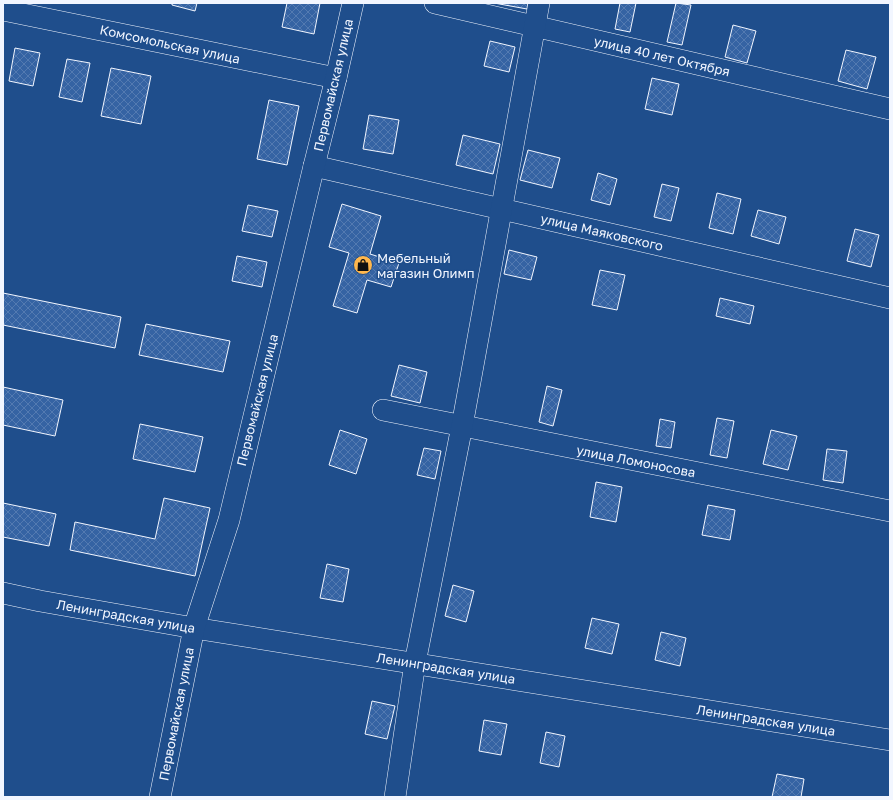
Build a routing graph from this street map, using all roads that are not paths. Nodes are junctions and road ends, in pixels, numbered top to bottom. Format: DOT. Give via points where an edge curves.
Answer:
graph roads {
  1 [pos="353,3"];
  2 [pos="435,3"];
  3 [pos="540,3"];
  4 [pos="3,10"];
  5 [pos="535,26"];
  6 [pos="336,78"];
  7 [pos="890,109"];
  8 [pos="314,166"];
  9 [pos="502,210"];
  10 [pos="890,298"];
  11 [pos="383,410"];
  12 [pos="462,426"];
  13 [pos="890,511"];
  14 [pos="3,593"];
  15 [pos="194,628"];
  16 [pos="415,663"];
  17 [pos="890,740"];
  18 [pos="160,797"];
  19 [pos="396,797"];
  1 -- 6 [label="street, Первомайская улица"];
  2 -- 5 [label="street, улица 40 лет Октября"];
  3 -- 5 [label="street"];
  4 -- 6 [label="street, Комсомольская улица"];
  5 -- 7 [label="street, улица 40 лет Октября"];
  5 -- 9 [label="street"];
  6 -- 8 [label="street, Первомайская улица"];
  8 -- 9 [label="street, улица Маяковского"];
  8 -- 15 [label="street, Первомайская улица" via="229,520"];
  9 -- 10 [label="street, улица Маяковского"];
  9 -- 12 [label="street"];
  11 -- 12 [label="street, улица Ломоносова"];
  12 -- 13 [label="street, улица Ломоносова"];
  12 -- 16 [label="street"];
  14 -- 15 [label="street, Ленинградская улица"];
  15 -- 16 [label="street, Ленинградская улица"];
  15 -- 18 [label="street, Первомайская улица"];
  16 -- 17 [label="street, Ленинградская улица"];
  16 -- 19 [label="street"];
}
